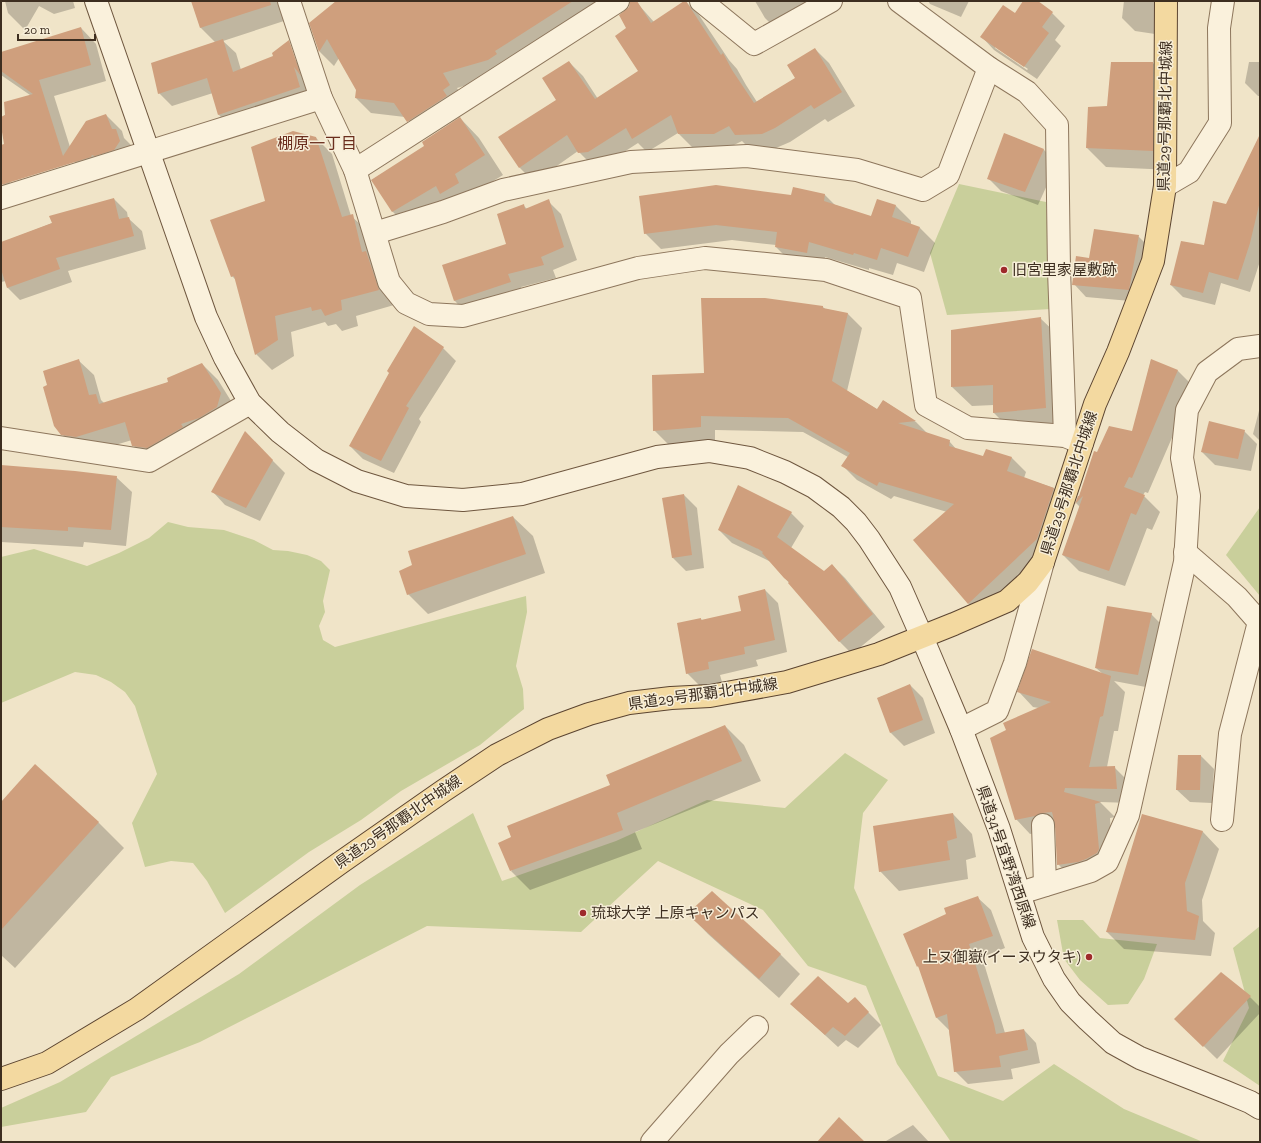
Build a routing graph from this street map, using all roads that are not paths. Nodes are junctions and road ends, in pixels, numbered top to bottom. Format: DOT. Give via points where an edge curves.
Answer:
graph roads {
  1 [pos="96,1"];
  2 [pos="289,1"];
  3 [pos="618,1"];
  4 [pos="701,1"];
  5 [pos="831,1"];
  6 [pos="899,1"];
  7 [pos="1166,1"];
  8 [pos="1224,1"];
  9 [pos="989,68"];
  10 [pos="321,98"];
  11 [pos="149,152"];
  12 [pos="355,170"];
  13 [pos="1166,186"];
  14 [pos="1,198"];
  15 [pos="375,233"];
  16 [pos="1260,346"];
  17 [pos="250,403"];
  18 [pos="1,438"];
  19 [pos="1073,439"];
  20 [pos="1185,552"];
  21 [pos="1043,562"];
  22 [pos="922,637"];
  23 [pos="961,729"];
  24 [pos="1222,820"];
  25 [pos="1044,825"];
  26 [pos="1045,885"];
  27 [pos="1020,893"];
  28 [pos="757,1027"];
  29 [pos="1,1079"];
  30 [pos="1260,1108"];
  31 [pos="652,1142"];
  1 -- 11 [label="street, 県道34号宜野湾西原線"];
  2 -- 10 [label="street"];
  3 -- 12 [label="street"];
  4 -- 5 [label="street" via="754,44"];
  6 -- 9 [label="street"];
  7 -- 13 [label="main road, 県道29号那覇北中城線"];
  8 -- 13 [label="street" via="1218,28 1220,123 1189,172"];
  9 -- 15 [label="street" via="948,175 923,190 857,170 748,156 631,162 503,190"];
  9 -- 19 [label="street" via="1027,92 1057,125 1059,270"];
  10 -- 11 [label="street"];
  10 -- 12 [label="street"];
  11 -- 14 [label="street"];
  11 -- 17 [label="street, 県道34号宜野湾西原線" via="206,317"];
  12 -- 15 [label="street"];
  13 -- 19 [label="main road, 県道29号那覇北中城線" via="1153,261 1095,404"];
  15 -- 19 [label="street" via="389,282 406,303 429,314 464,316 638,268 705,258 826,270 910,298 926,405 968,428"];
  16 -- 20 [label="street" via="1238,349 1207,372 1187,410 1182,458 1189,496"];
  17 -- 18 [label="street" via="149,461"];
  17 -- 22 [label="street, 県道34号宜野湾西原線" via="280,432 316,460 357,481 406,496 463,500 522,494 657,457 709,451 750,458 814,487 856,522 894,577"];
  19 -- 21 [label="main road, 県道29号那覇北中城線"];
  20 -- 24 [label="street" via="1238,597 1259,622 1230,734"];
  20 -- 26 [label="street" via="1185,562 1128,815 1106,862 1091,871"];
  21 -- 22 [label="main road, 県道29号那覇北中城線" via="1028,582 1007,601"];
  21 -- 23 [label="street" via="1015,663 997,711"];
  22 -- 23 [label="street, 県道34号宜野湾西原線"];
  22 -- 29 [label="main road, 県道29号那覇北中城線" via="879,654 787,682 710,696 629,703 548,729 497,755 443,791 137,1009 47,1063"];
  23 -- 27 [label="street, 県道34号宜野湾西原線"];
  25 -- 26 [label="street"];
  26 -- 27 [label="street"];
  27 -- 30 [label="street, 県道34号宜野湾西原線" via="1033,937 1054,979 1070,1002 1113,1043 1140,1058 1244,1099"];
  28 -- 31 [label="street" via="729,1054"];
}
